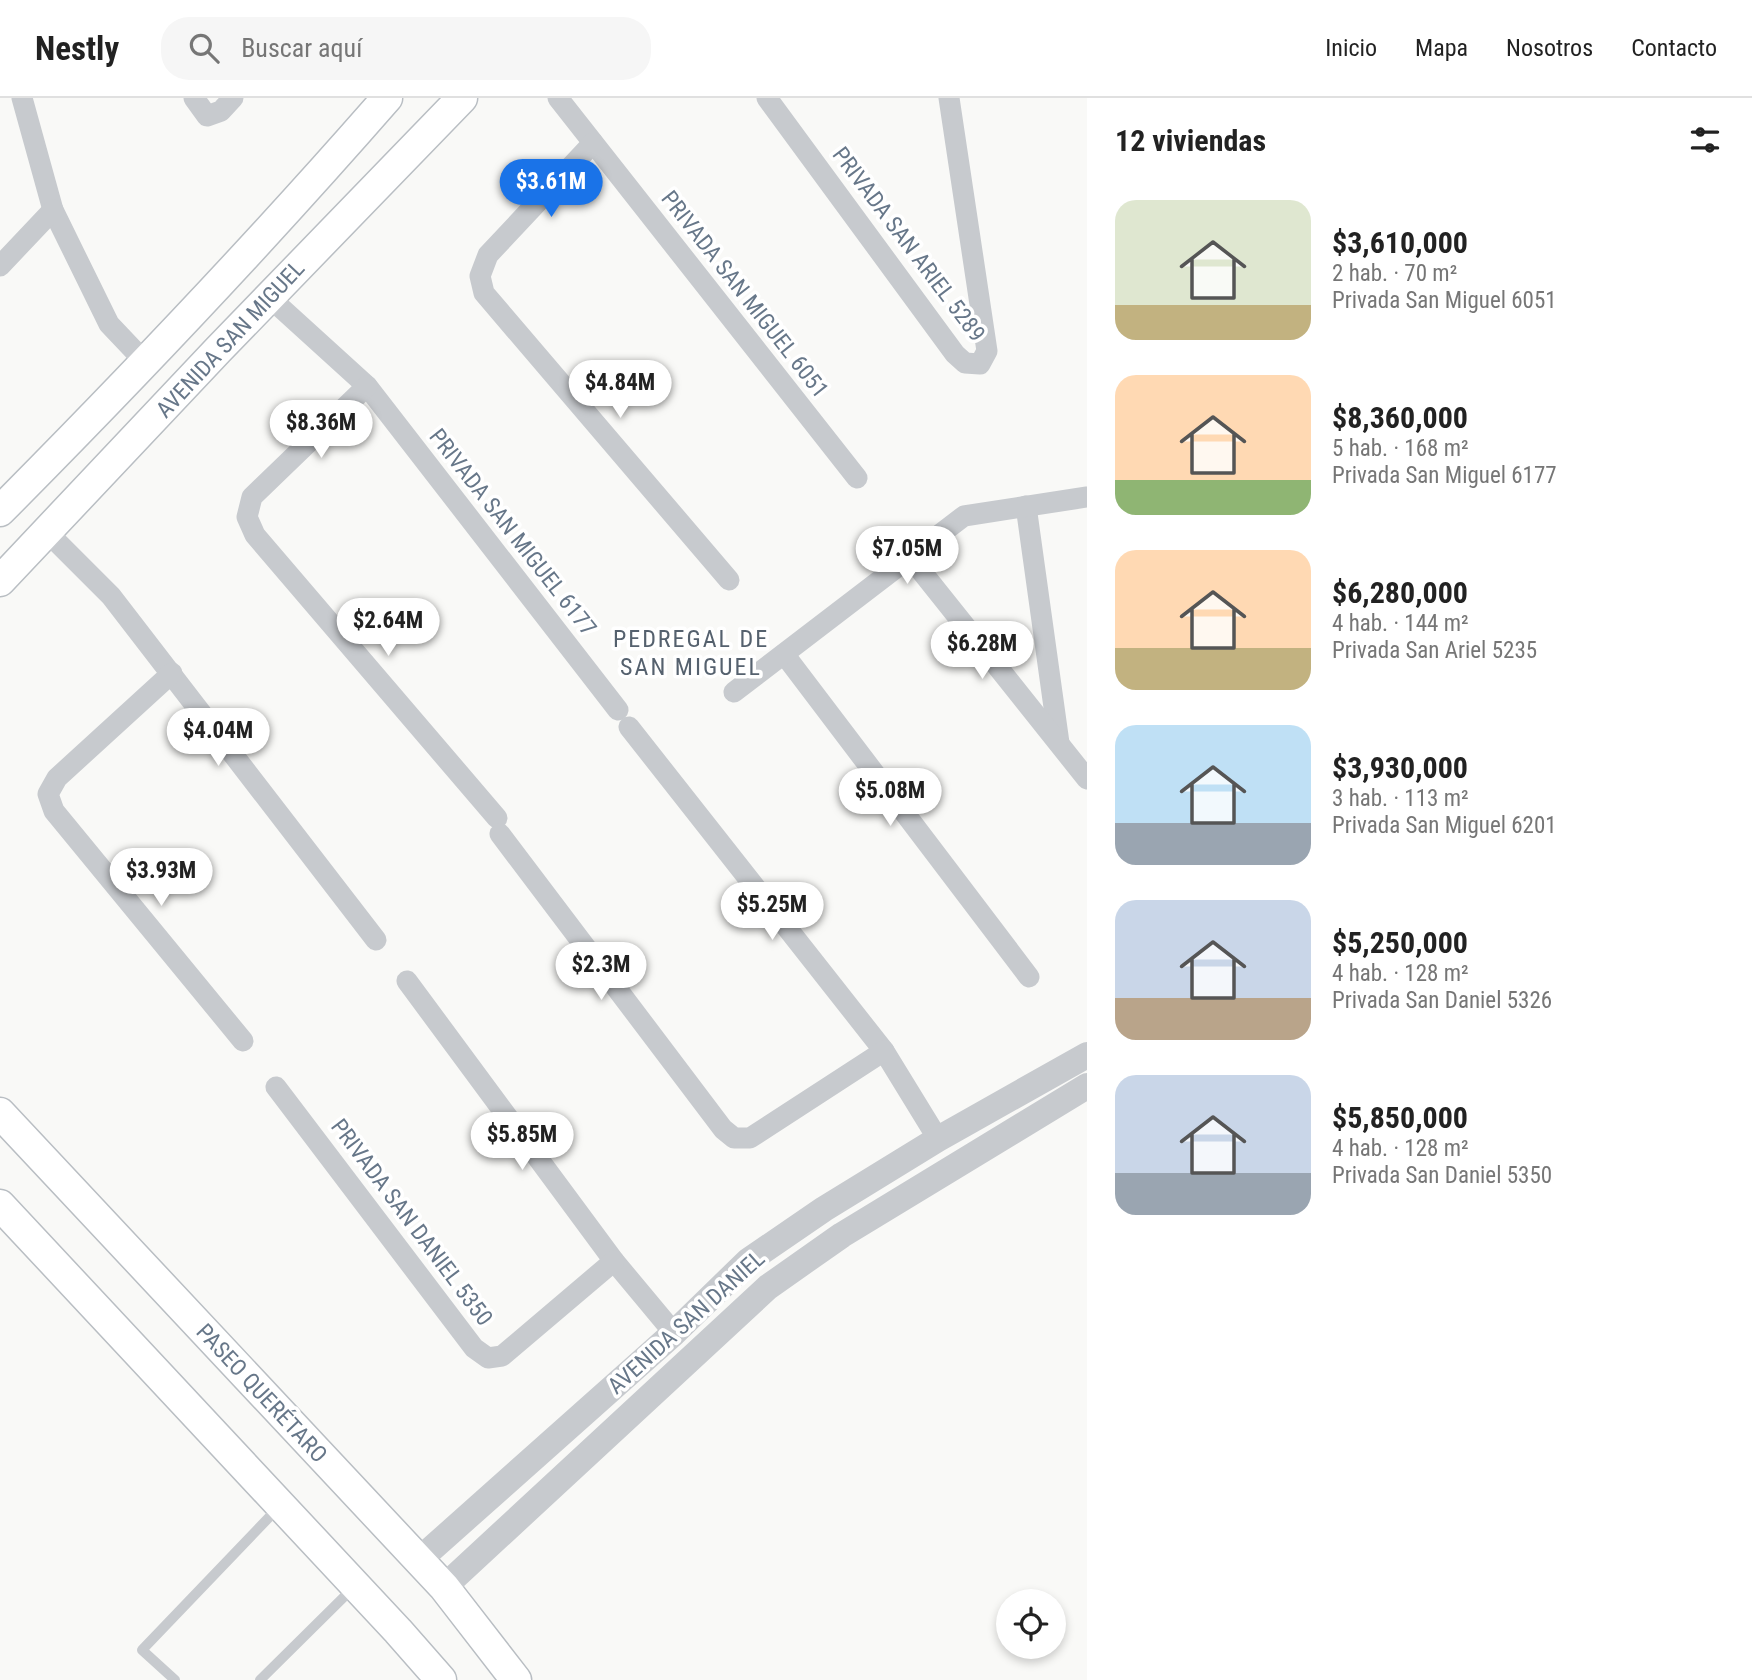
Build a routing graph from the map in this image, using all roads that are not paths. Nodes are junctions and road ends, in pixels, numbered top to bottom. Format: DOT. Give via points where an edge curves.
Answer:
graph roads {
  1 [pos="22,98"];
  2 [pos="194,98"];
  3 [pos="233,98"];
  4 [pos="387,98"];
  5 [pos="462,98"];
  6 [pos="558,98"];
  7 [pos="767,98"];
  8 [pos="949,98"];
  9 [pos="593,143"];
  10 [pos="53,211"];
  11 [pos="0,266"];
  12 [pos="269,298"];
  13 [pos="145,362"];
  14 [pos="367,386"];
  15 [pos="857,478"];
  16 [pos="1087,497"];
  17 [pos="1026,506"];
  18 [pos="0,511"];
  19 [pos="48,533"];
  20 [pos="910,557"];
  21 [pos="729,580"];
  22 [pos="0,581"];
  23 [pos="784,654"];
  24 [pos="172,673"];
  25 [pos="734,692"];
  26 [pos="1059,743"];
  27 [pos="1087,779"];
  28 [pos="376,940"];
  29 [pos="1029,977"];
  30 [pos="407,981"];
  31 [pos="243,1041"];
  32 [pos="884,1051"];
  33 [pos="1087,1055"];
  34 [pos="1087,1086"];
  35 [pos="276,1087"];
  36 [pos="0,1113"];
  37 [pos="938,1139"];
  38 [pos="0,1205"];
  39 [pos="824,1209"];
  40 [pos="842,1235"];
  41 [pos="614,1261"];
  42 [pos="674,1333"];
  43 [pos="280,1506"];
  44 [pos="419,1560"];
  45 [pos="355,1586"];
  46 [pos="444,1587"];
  47 [pos="175,1680"];
  48 [pos="260,1680"];
  49 [pos="441,1680"];
  50 [pos="516,1680"];
  1 -- 10 [label="street"];
  2 -- 3 [label="street" via="207,116 221,111"];
  4 -- 13 [label="main road, AVENIDA SAN MIGUEL"];
  5 -- 12 [label="main road, AVENIDA SAN MIGUEL"];
  6 -- 9 [label="street, PRIVADA SAN MIGUEL 6051"];
  7 -- 8 [label="street, PRIVADA SAN ARIEL 5289" via="955,354 965,363 980,364 987,351"];
  9 -- 15 [label="street, PRIVADA SAN MIGUEL 6051"];
  9 -- 21 [label="street" via="488,255 480,276 484,293"];
  10 -- 11 [label="street"];
  10 -- 13 [label="street" via="109,324"];
  12 -- 14 [label="street, PRIVADA SAN MIGUEL 6177"];
  12 -- 19 [label="main road, AVENIDA SAN MIGUEL"];
  13 -- 18 [label="main road, AVENIDA SAN MIGUEL"];
  14 -- 32 [label="street, PRIVADA SAN MIGUEL 6177"];
  14 -- 32 [label="street" via="252,497 247,517 255,535 498,826 723,1129 734,1138 750,1138"];
  16 -- 17 [label="street"];
  17 -- 20 [label="street" via="964,516"];
  17 -- 26 [label="street"];
  19 -- 22 [label="main road, AVENIDA SAN MIGUEL"];
  19 -- 24 [label="street" via="111,596"];
  20 -- 23 [label="street"];
  20 -- 26 [label="street"];
  23 -- 25 [label="street"];
  23 -- 29 [label="street"];
  24 -- 28 [label="street"];
  24 -- 31 [label="street" via="57,778 48,794 54,811"];
  26 -- 27 [label="street"];
  30 -- 41 [label="street"];
  32 -- 37 [label="street, PRIVADA SAN MIGUEL 6177"];
  33 -- 37 [label="street, AVENIDA SAN DANIEL"];
  34 -- 40 [label="street, AVENIDA SAN DANIEL"];
  35 -- 41 [label="street, PRIVADA SAN DANIEL 5350" via="474,1348 488,1358 502,1356"];
  36 -- 44 [label="main road, PASEO QUERÉTARO"];
  37 -- 39 [label="street, AVENIDA SAN DANIEL"];
  38 -- 43 [label="main road"];
  39 -- 40 [label="street"];
  39 -- 42 [label="street, AVENIDA SAN DANIEL" via="748,1261"];
  40 -- 46 [label="street, AVENIDA SAN DANIEL" via="768,1287"];
  41 -- 42 [label="street"];
  42 -- 44 [label="street, AVENIDA SAN DANIEL"];
  43 -- 45 [label="main road"];
  43 -- 47 [label="lane" via="142,1650"];
  44 -- 46 [label="main road, PASEO QUERÉTARO"];
  45 -- 48 [label="lane"];
  45 -- 49 [label="main road"];
  46 -- 50 [label="main road, PASEO QUERÉTARO"];
}
